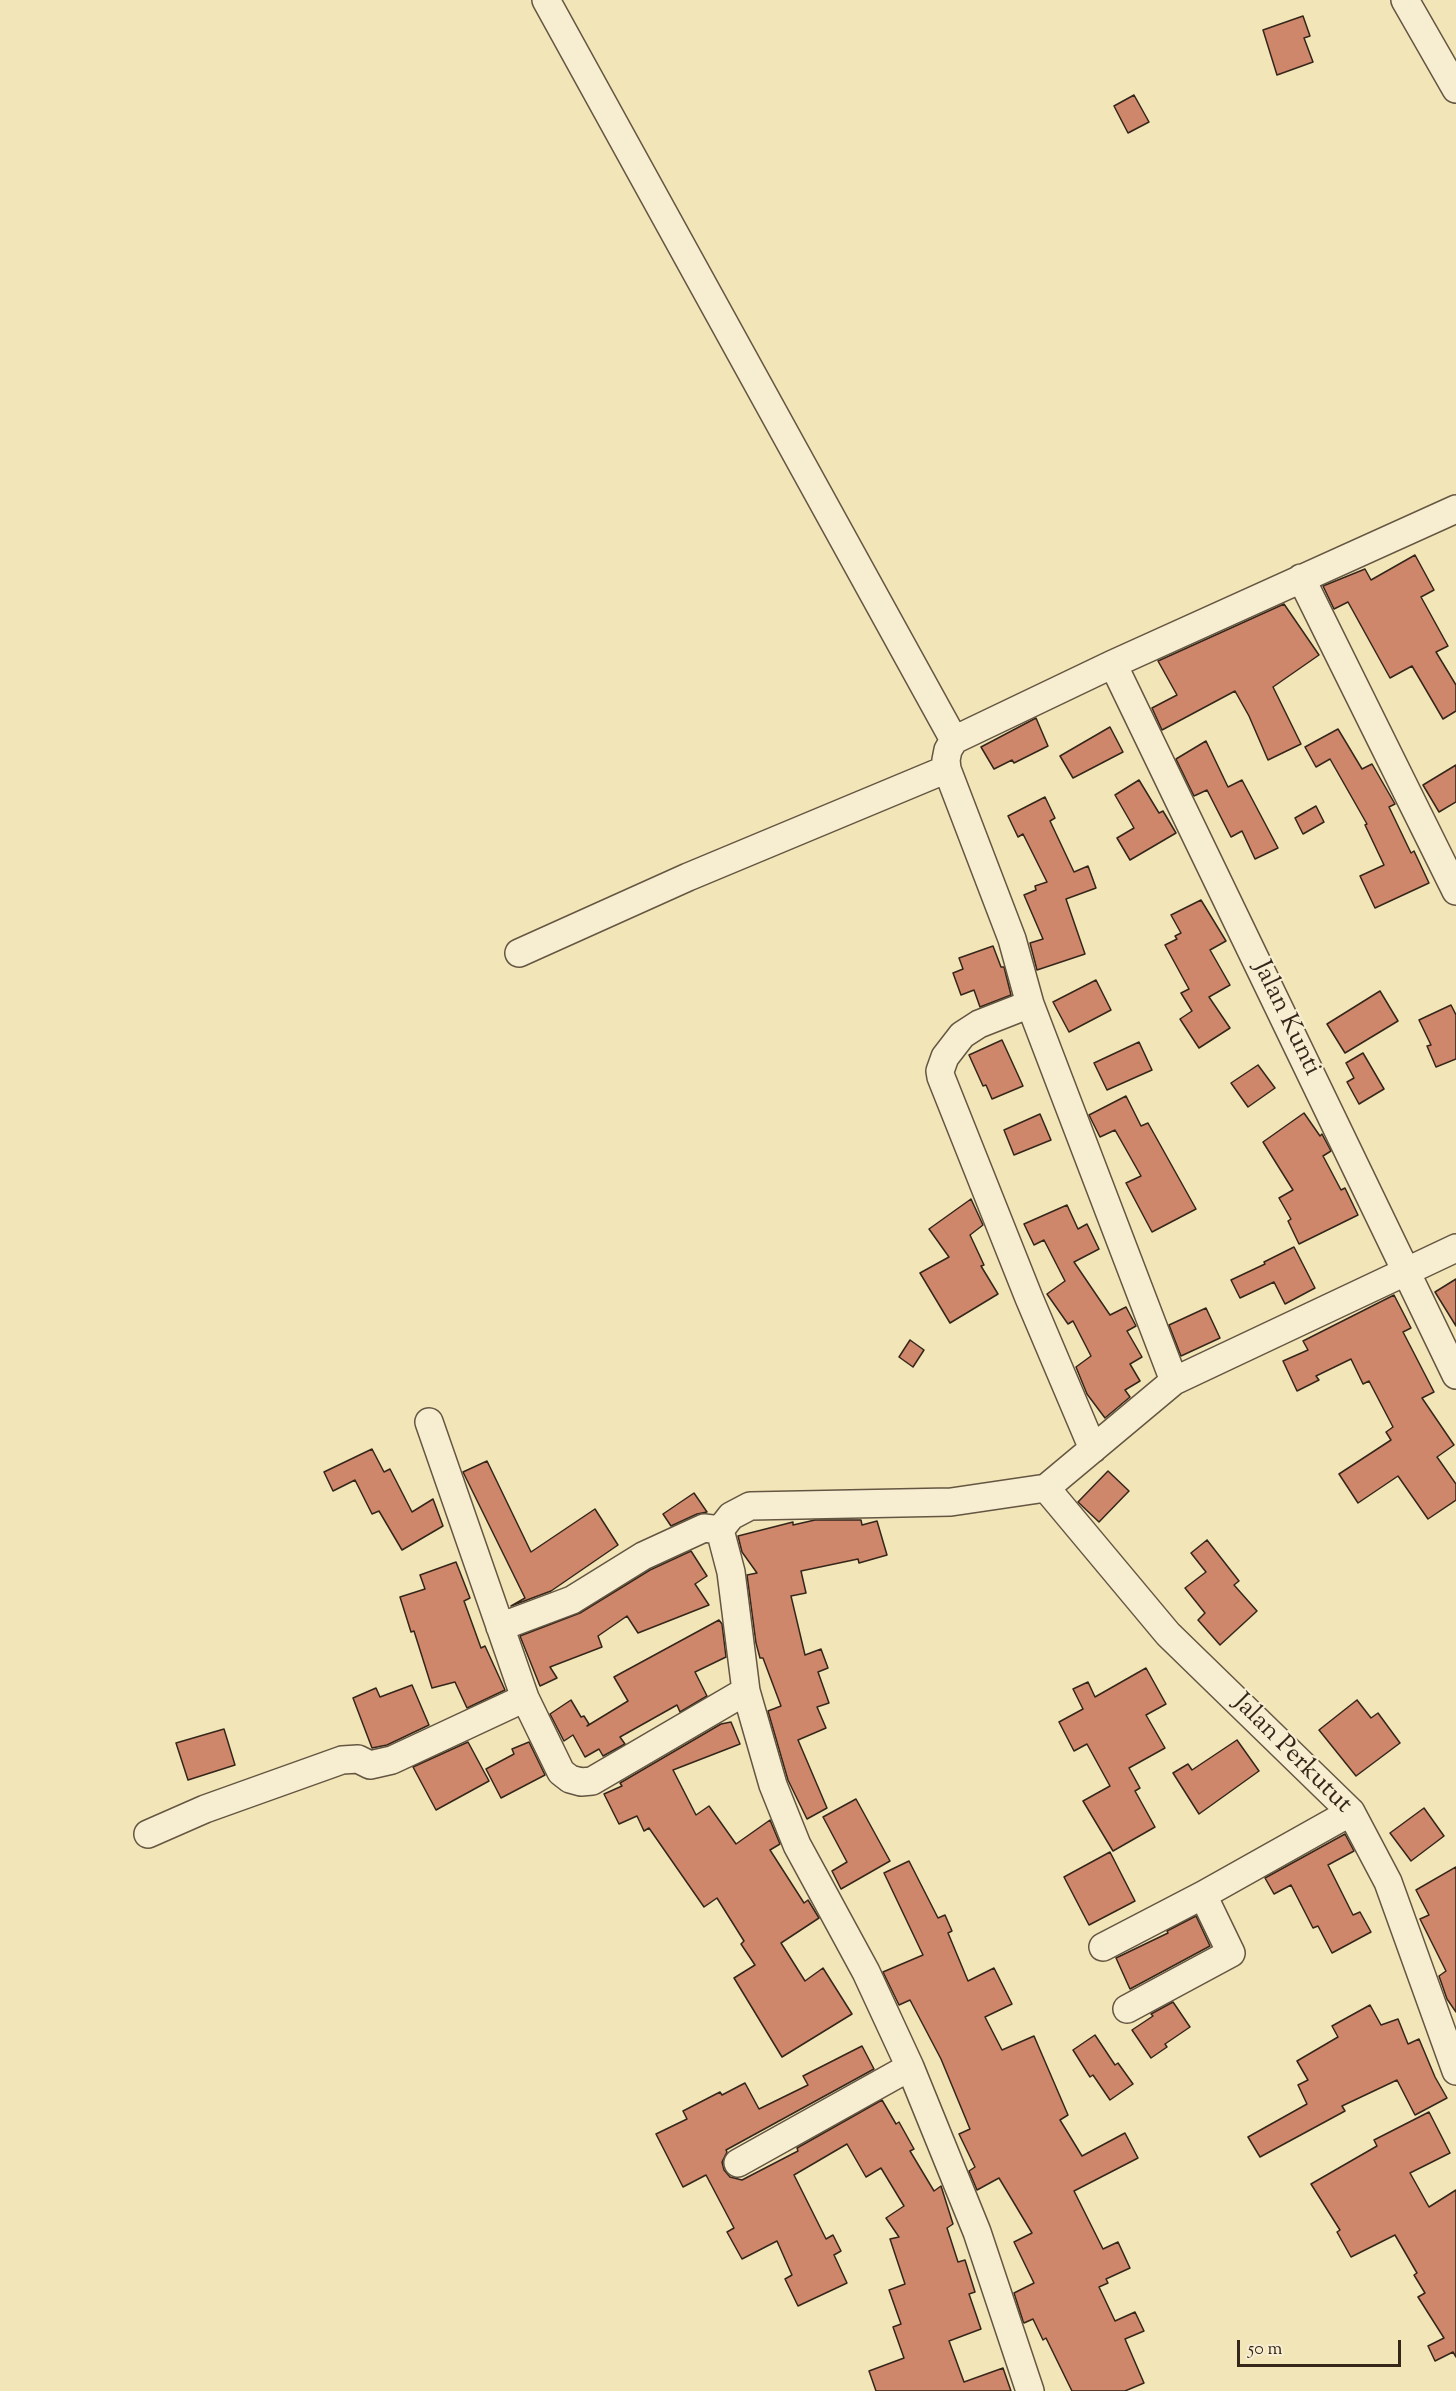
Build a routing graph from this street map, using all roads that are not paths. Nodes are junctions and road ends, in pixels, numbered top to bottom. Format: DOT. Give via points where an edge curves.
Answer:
graph roads {
  1 [pos="546,0"];
  2 [pos="1405,0"];
  3 [pos="1456,89"];
  4 [pos="1456,509"];
  5 [pos="1301,578"];
  6 [pos="1113,664"];
  7 [pos="954,740"];
  8 [pos="947,769"];
  9 [pos="1456,891"];
  10 [pos="519,953"];
  11 [pos="1030,1004"];
  12 [pos="1456,1248"];
  13 [pos="1407,1272"];
  14 [pos="1456,1375"];
  15 [pos="1174,1381"];
  16 [pos="429,1422"];
  17 [pos="1093,1449"];
  18 [pos="1046,1488"];
  19 [pos="720,1530"];
  20 [pos="500,1627"];
  21 [pos="746,1691"];
  22 [pos="525,1698"];
  23 [pos="1351,1812"];
  24 [pos="148,1834"];
  25 [pos="1203,1895"];
  26 [pos="1103,1947"];
  27 [pos="1127,2009"];
  28 [pos="909,2067"];
  29 [pos="1456,2071"];
  30 [pos="738,2163"];
  31 [pos="1030,2391"];
  1 -- 7 [label="street"];
  2 -- 3 [label="street"];
  4 -- 5 [label="street"];
  5 -- 6 [label="street"];
  5 -- 9 [label="street"];
  6 -- 7 [label="street"];
  6 -- 13 [label="street, Jalan Kunti"];
  7 -- 8 [label="street" via="948,750"];
  8 -- 10 [label="street" via="688,877"];
  8 -- 11 [label="street" via="1012,939"];
  11 -- 15 [label="street"];
  11 -- 17 [label="street" via="962,1035 945,1057 940,1071"];
  12 -- 13 [label="street"];
  13 -- 14 [label="street, Jalan Kunti"];
  13 -- 15 [label="street"];
  15 -- 17 [label="street"];
  16 -- 20 [label="street"];
  17 -- 18 [label="street"];
  18 -- 19 [label="street" via="951,1502 750,1506 738,1510"];
  18 -- 23 [label="street, Jalan Perkutut" via="1168,1634"];
  19 -- 20 [label="street" via="704,1527 644,1556 572,1600"];
  19 -- 21 [label="street" via="731,1572"];
  20 -- 22 [label="street"];
  21 -- 22 [label="street" via="604,1775 581,1782 561,1772"];
  21 -- 28 [label="street" via="773,1785 797,1845 867,1972"];
  22 -- 24 [label="street" via="392,1761 370,1765 358,1759 342,1760 205,1809"];
  23 -- 25 [label="street"];
  23 -- 29 [label="street, Jalan Perkutut" via="1388,1882"];
  25 -- 26 [label="street"];
  25 -- 27 [label="street" via="1231,1953"];
  28 -- 30 [label="street"];
  28 -- 31 [label="street" via="977,2232"];
}
